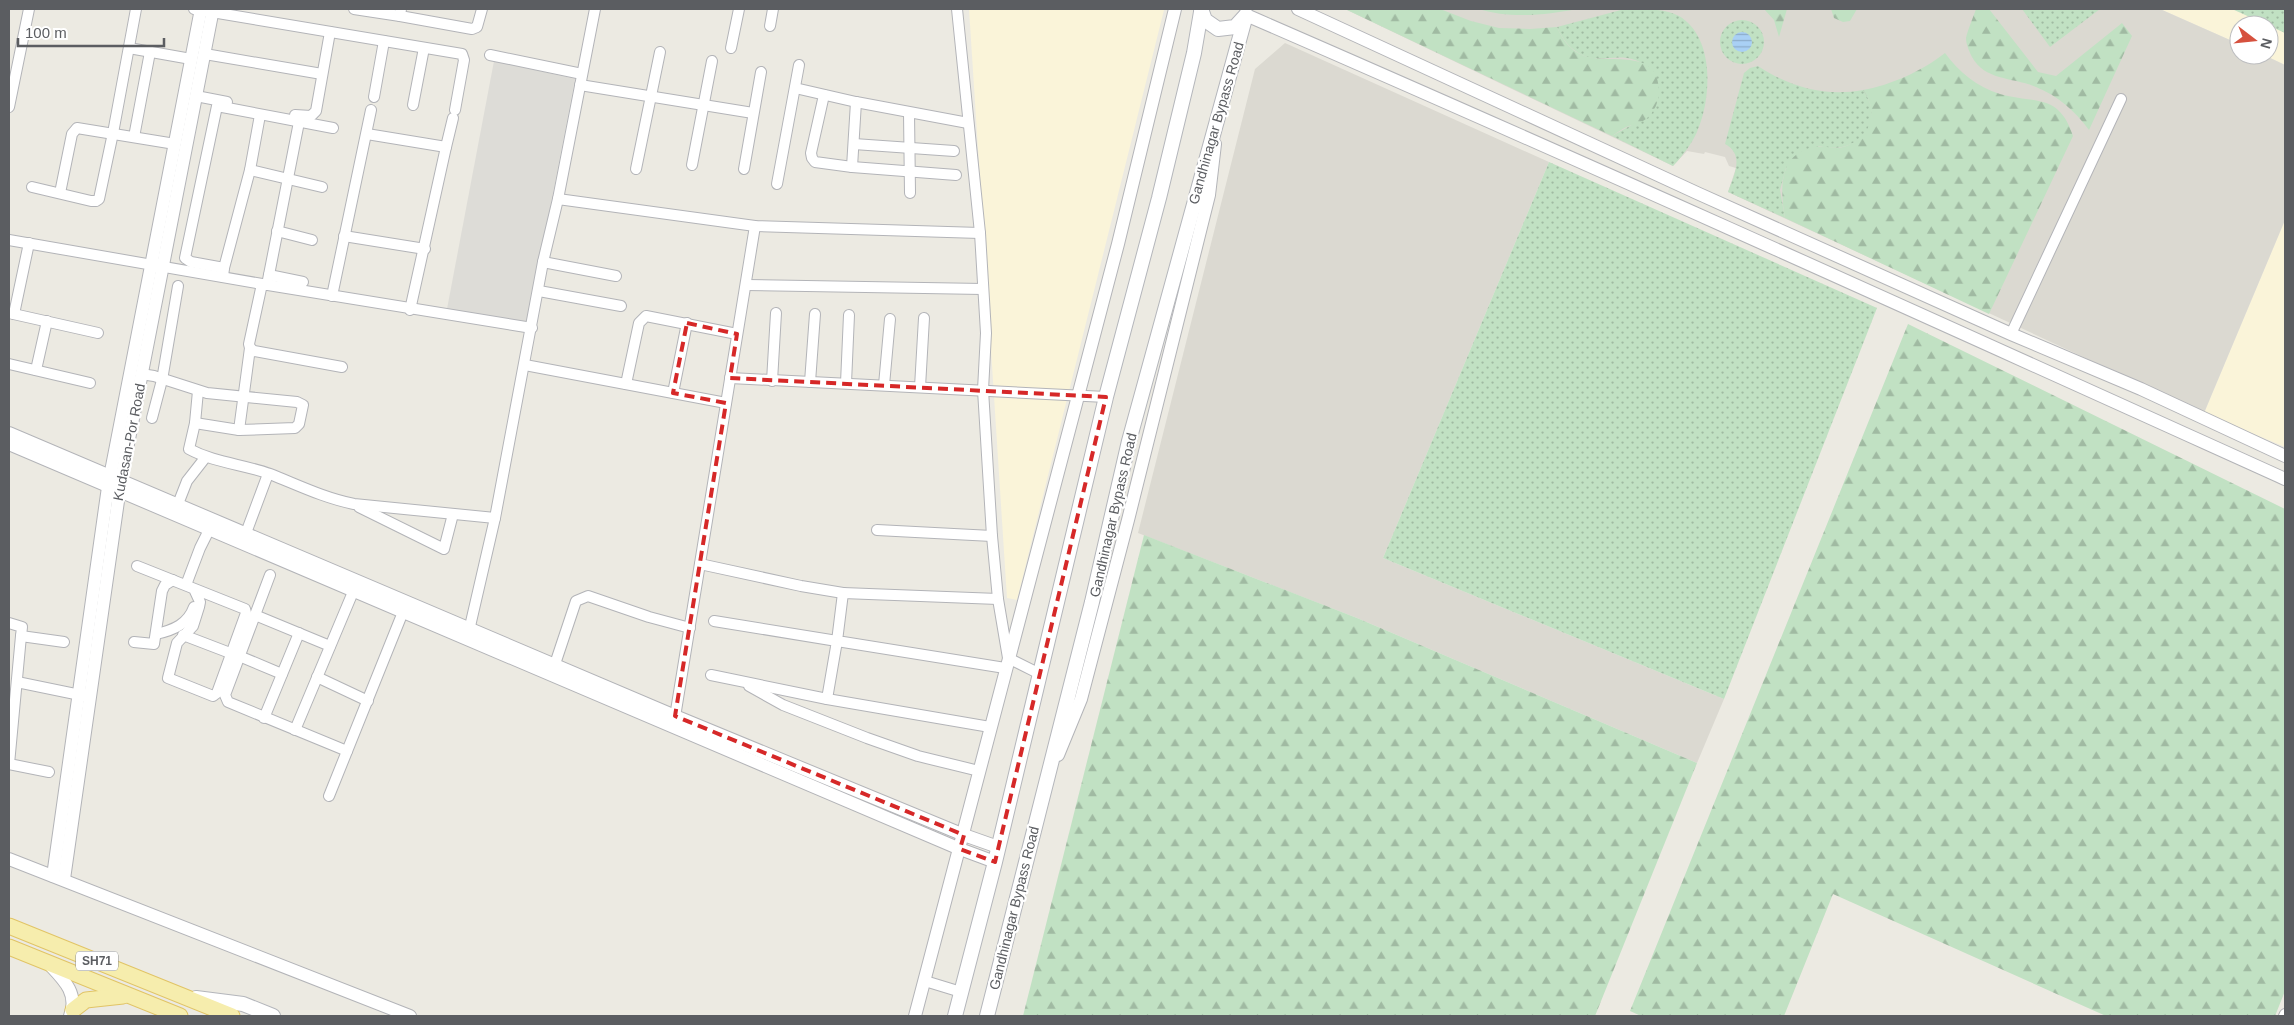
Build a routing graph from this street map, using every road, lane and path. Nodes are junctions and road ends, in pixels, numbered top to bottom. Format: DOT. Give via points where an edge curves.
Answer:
graph roads {
  1 [pos="29,9"];
  2 [pos="136,9"];
  3 [pos="354,9"];
  4 [pos="482,9"];
  5 [pos="595,9"];
  6 [pos="739,9"];
  7 [pos="957,9"];
  8 [pos="1175,9"];
  9 [pos="1298,9"];
  10 [pos="204,10"];
  11 [pos="770,10"];
  12 [pos="1199,10"];
  13 [pos="401,12"];
  14 [pos="1247,12"];
  15 [pos="770,26"];
  16 [pos="330,32"];
  17 [pos="384,41"];
  18 [pos="128,48"];
  19 [pos="424,48"];
  20 [pos="731,48"];
  21 [pos="150,52"];
  22 [pos="660,52"];
  23 [pos="205,54"];
  24 [pos="490,55"];
  25 [pos="191,59"];
  26 [pos="712,61"];
  27 [pos="799,65"];
  28 [pos="760,72"];
  29 [pos="322,74"];
  30 [pos="582,74"];
  31 [pos="580,85"];
  32 [pos="795,88"];
  33 [pos="196,96"];
  34 [pos="651,96"];
  35 [pos="824,96"];
  36 [pos="374,97"];
  37 [pos="2121,99"];
  38 [pos="856,102"];
  39 [pos="413,105"];
  40 [pos="703,105"];
  41 [pos="9,108"];
  42 [pos="371,110"];
  43 [pos="753,113"];
  44 [pos="909,113"];
  45 [pos="260,115"];
  46 [pos="299,122"];
  47 [pos="968,123"];
  48 [pos="333,128"];
  49 [pos="113,133"];
  50 [pos="367,134"];
  51 [pos="134,137"];
  52 [pos="175,144"];
  53 [pos="854,144"];
  54 [pos="446,147"];
  55 [pos="910,149"];
  56 [pos="954,151"];
  57 [pos="692,165"];
  58 [pos="852,167"];
  59 [pos="636,169"];
  60 [pos="744,169"];
  61 [pos="250,170"];
  62 [pos="910,172"];
  63 [pos="956,175"];
  64 [pos="288,178"];
  65 [pos="777,184"];
  66 [pos="32,187"];
  67 [pos="322,188"];
  68 [pos="60,193"];
  69 [pos="910,193"];
  70 [pos="1698,193"];
  71 [pos="558,199"];
  72 [pos="1691,210"];
  73 [pos="755,226"];
  74 [pos="277,231"];
  75 [pos="980,233"];
  76 [pos="344,236"];
  77 [pos="9,240"];
  78 [pos="312,240"];
  79 [pos="29,243"];
  80 [pos="426,249"];
  81 [pos="544,262"];
  82 [pos="157,265"];
  83 [pos="224,273"];
  84 [pos="269,275"];
  85 [pos="616,276"];
  86 [pos="303,282"];
  87 [pos="746,284"];
  88 [pos="264,285"];
  89 [pos="178,286"];
  90 [pos="983,288"];
  91 [pos="539,291"];
  92 [pos="332,296"];
  93 [pos="621,306"];
  94 [pos="410,310"];
  95 [pos="11,313"];
  96 [pos="776,313"];
  97 [pos="815,314"];
  98 [pos="850,316"];
  99 [pos="924,318"];
  100 [pos="890,319"];
  101 [pos="47,321"];
  102 [pos="687,323"];
  103 [pos="532,328"];
  104 [pos="98,332"];
  105 [pos="737,334"];
  106 [pos="2011,334"];
  107 [pos="250,348"];
  108 [pos="9,364"];
  109 [pos="525,365"];
  110 [pos="342,367"];
  111 [pos="36,370"];
  112 [pos="141,374"];
  113 [pos="730,378"];
  114 [pos="162,380"];
  115 [pos="772,381"];
  116 [pos="90,382"];
  117 [pos="810,382"];
  118 [pos="846,383"];
  119 [pos="626,384"];
  120 [pos="884,385"];
  121 [pos="920,387"];
  122 [pos="2141,389"];
  123 [pos="983,390"];
  124 [pos="198,391"];
  125 [pos="673,393"];
  126 [pos="1077,396"];
  127 [pos="1106,397"];
  128 [pos="242,398"];
  129 [pos="726,403"];
  130 [pos="2131,410"];
  131 [pos="152,418"];
  132 [pos="2206,420"];
  133 [pos="195,423"];
  134 [pos="239,430"];
  135 [pos="9,433"];
  136 [pos="2197,440"];
  137 [pos="9,444"];
  138 [pos="2285,456"];
  139 [pos="205,458"];
  140 [pos="268,474"];
  141 [pos="2285,479"];
  142 [pos="114,484"];
  143 [pos="178,504"];
  144 [pos="354,504"];
  145 [pos="452,514"];
  146 [pos="495,518"];
  147 [pos="210,530"];
  148 [pos="877,530"];
  149 [pos="246,533"];
  150 [pos="992,536"];
  151 [pos="700,564"];
  152 [pos="136,566"];
  153 [pos="270,575"];
  154 [pos="174,580"];
  155 [pos="192,590"];
  156 [pos="353,592"];
  157 [pos="844,593"];
  158 [pos="998,599"];
  159 [pos="405,607"];
  160 [pos="255,615"];
  161 [pos="714,621"];
  162 [pos="9,623"];
  163 [pos="690,628"];
  164 [pos="299,633"];
  165 [pos="156,634"];
  166 [pos="468,634"];
  167 [pos="183,635"];
  168 [pos="21,636"];
  169 [pos="837,641"];
  170 [pos="64,642"];
  171 [pos="134,642"];
  172 [pos="330,646"];
  173 [pos="235,655"];
  174 [pos="1006,663"];
  175 [pos="555,664"];
  176 [pos="13,667"];
  177 [pos="282,674"];
  178 [pos="1040,674"];
  179 [pos="711,675"];
  180 [pos="317,677"];
  181 [pos="17,682"];
  182 [pos="745,683"];
  183 [pos="84,696"];
  184 [pos="828,699"];
  185 [pos="368,701"];
  186 [pos="12,709"];
  187 [pos="264,718"];
  188 [pos="674,722"];
  189 [pos="990,727"];
  190 [pos="295,730"];
  191 [pos="347,752"];
  192 [pos="10,754"];
  193 [pos="980,771"];
  194 [pos="49,772"];
  195 [pos="329,796"];
  196 [pos="964,835"];
  197 [pos="998,847"];
  198 [pos="960,849"];
  199 [pos="9,859"];
  200 [pos="995,862"];
  201 [pos="58,878"];
  202 [pos="9,926"];
  203 [pos="9,947"];
  204 [pos="48,963"];
  205 [pos="925,981"];
  206 [pos="960,992"];
  207 [pos="129,996"];
  208 [pos="186,997"];
  209 [pos="144,1002"];
  210 [pos="71,1013"];
  211 [pos="160,1016"];
  212 [pos="180,1016"];
  213 [pos="232,1016"];
  214 [pos="273,1016"];
  215 [pos="410,1016"];
  216 [pos="914,1016"];
  217 [pos="955,1016"];
  218 [pos="987,1016"];
  1 -- 41 [label="street"];
  2 -- 18 [label="street"];
  3 -- 13 [label="street"];
  4 -- 13 [label="street" via="480,23 472,29"];
  5 -- 30 [label="street"];
  6 -- 20 [label="street"];
  7 -- 47 [label="street"];
  8 -- 126 [label="street" via="1139,163"];
  9 -- 70 [label="street"];
  10 -- 16 [label="street"];
  10 -- 23 [label="street, Kudasan-Por Road"];
  10 -- 25 [label="street, Kudasan-Por Road"];
  11 -- 15 [label="street"];
  12 -- 14 [label="main road" via="1211,26 1227,30 1242,22"];
  12 -- 127 [label="main road" via="1194,53"];
  14 -- 72 [label="street"];
  14 -- 218 [label="main road, Gandhinagar Bypass Road" via="1129,440 1092,602"];
  16 -- 17 [label="street"];
  16 -- 29 [label="street"];
  17 -- 19 [label="street"];
  17 -- 36 [label="street"];
  18 -- 21 [label="street"];
  18 -- 49 [label="street"];
  19 -- 39 [label="street"];
  19 -- 54 [label="street" via="463,56"];
  21 -- 25 [label="street"];
  21 -- 51 [label="street"];
  22 -- 34 [label="street"];
  23 -- 29 [label="street"];
  23 -- 33 [label="street, Kudasan-Por Road"];
  24 -- 30 [label="street"];
  25 -- 52 [label="street, Kudasan-Por Road"];
  26 -- 40 [label="street"];
  27 -- 32 [label="street"];
  28 -- 43 [label="street"];
  29 -- 33 [label="street" via="316,111 311,116"];
  30 -- 31 [label="street"];
  31 -- 34 [label="street"];
  31 -- 71 [label="street"];
  32 -- 35 [label="street"];
  32 -- 65 [label="street"];
  33 -- 82 [label="street, Kudasan-Por Road"];
  34 -- 40 [label="street"];
  34 -- 59 [label="street"];
  35 -- 38 [label="street"];
  35 -- 58 [label="street" via="812,158 815,162"];
  37 -- 106 [label="street"];
  38 -- 44 [label="street"];
  38 -- 53 [label="street"];
  40 -- 43 [label="street"];
  40 -- 57 [label="street"];
  42 -- 50 [label="street"];
  43 -- 60 [label="street"];
  44 -- 47 [label="street"];
  44 -- 55 [label="street"];
  45 -- 46 [label="street"];
  45 -- 61 [label="street"];
  45 -- 83 [label="street" via="217,106 185,258"];
  46 -- 48 [label="street"];
  46 -- 64 [label="street"];
  47 -- 75 [label="street"];
  49 -- 51 [label="street"];
  49 -- 68 [label="street" via="80,127 74,131"];
  49 -- 68 [label="street" via="99,199 96,202"];
  50 -- 54 [label="street"];
  50 -- 76 [label="street"];
  51 -- 52 [label="street"];
  52 -- 82 [label="street, Kudasan-Por Road"];
  53 -- 55 [label="street"];
  53 -- 58 [label="street"];
  54 -- 80 [label="street"];
  55 -- 56 [label="street"];
  55 -- 62 [label="street"];
  58 -- 62 [label="street"];
  61 -- 64 [label="street"];
  61 -- 83 [label="street"];
  62 -- 63 [label="street"];
  62 -- 69 [label="street"];
  64 -- 67 [label="street"];
  64 -- 74 [label="street"];
  66 -- 68 [label="street"];
  70 -- 72 [label="street"];
  70 -- 106 [label="street"];
  71 -- 73 [label="street"];
  71 -- 81 [label="street"];
  72 -- 130 [label="street"];
  73 -- 75 [label="street"];
  73 -- 87 [label="street"];
  74 -- 78 [label="street"];
  74 -- 84 [label="street"];
  75 -- 90 [label="street"];
  76 -- 80 [label="street"];
  76 -- 92 [label="street"];
  77 -- 79 [label="street"];
  79 -- 82 [label="street"];
  79 -- 95 [label="street"];
  80 -- 94 [label="street"];
  81 -- 85 [label="street"];
  81 -- 91 [label="street"];
  82 -- 83 [label="street"];
  82 -- 112 [label="street, Kudasan-Por Road"];
  82 -- 142 [label="street, Kudasan-Por Road"];
  83 -- 88 [label="street"];
  84 -- 86 [label="street"];
  84 -- 88 [label="street"];
  87 -- 90 [label="street"];
  87 -- 105 [label="street"];
  88 -- 92 [label="street"];
  88 -- 107 [label="street"];
  89 -- 114 [label="street"];
  90 -- 123 [label="street" via="986,333"];
  91 -- 93 [label="street"];
  91 -- 103 [label="street"];
  92 -- 94 [label="street"];
  94 -- 103 [label="street"];
  95 -- 101 [label="street"];
  96 -- 115 [label="street"];
  97 -- 117 [label="street"];
  98 -- 118 [label="street"];
  99 -- 121 [label="street"];
  100 -- 120 [label="street"];
  101 -- 104 [label="street"];
  101 -- 111 [label="street"];
  102 -- 105 [label="street"];
  102 -- 119 [label="street" via="651,316 642,318"];
  102 -- 125 [label="street"];
  103 -- 109 [label="street"];
  105 -- 113 [label="street"];
  106 -- 122 [label="street"];
  107 -- 110 [label="street"];
  107 -- 128 [label="street"];
  108 -- 111 [label="street"];
  109 -- 119 [label="street"];
  109 -- 146 [label="street"];
  111 -- 116 [label="street"];
  112 -- 114 [label="street"];
  112 -- 142 [label="street, Kudasan-Por Road"];
  113 -- 115 [label="street"];
  113 -- 129 [label="street"];
  114 -- 124 [label="street"];
  114 -- 131 [label="street"];
  115 -- 117 [label="street"];
  117 -- 118 [label="street"];
  118 -- 120 [label="street"];
  119 -- 125 [label="street"];
  120 -- 121 [label="street"];
  121 -- 123 [label="street"];
  122 -- 130 [label="street"];
  122 -- 132 [label="street"];
  123 -- 126 [label="street"];
  123 -- 150 [label="street"];
  124 -- 128 [label="street"];
  124 -- 133 [label="street"];
  125 -- 129 [label="street"];
  126 -- 127 [label="street"];
  126 -- 174 [label="street"];
  127 -- 178 [label="main road"];
  128 -- 134 [label="street"];
  128 -- 134 [label="street" via="297,402 303,405 303,409 295,428"];
  129 -- 151 [label="street"];
  130 -- 136 [label="street"];
  132 -- 136 [label="street"];
  132 -- 138 [label="street"];
  133 -- 134 [label="street"];
  133 -- 139 [label="street" via="189,449"];
  135 -- 142 [label="street"];
  136 -- 141 [label="street"];
  137 -- 142 [label="street"];
  139 -- 140 [label="street"];
  139 -- 143 [label="street" via="187,482"];
  140 -- 144 [label="street"];
  140 -- 149 [label="street"];
  142 -- 143 [label="street"];
  142 -- 147 [label="street"];
  142 -- 183 [label="street, Kudasan-Por Road"];
  143 -- 149 [label="street"];
  144 -- 145 [label="street"];
  144 -- 145 [label="street" via="444,549"];
  145 -- 146 [label="street"];
  146 -- 166 [label="street"];
  147 -- 155 [label="street" via="200,548"];
  147 -- 156 [label="street"];
  148 -- 150 [label="street"];
  149 -- 159 [label="street"];
  150 -- 158 [label="street"];
  151 -- 157 [label="street"];
  151 -- 163 [label="street"];
  152 -- 154 [label="street"];
  153 -- 160 [label="street"];
  154 -- 155 [label="street"];
  154 -- 165 [label="street" via="162,591"];
  155 -- 165 [label="street" via="188,620 175,629"];
  155 -- 167 [label="street" via="200,602 193,626"];
  155 -- 173 [label="street" via="245,609"];
  156 -- 159 [label="street"];
  156 -- 172 [label="street"];
  157 -- 158 [label="street"];
  157 -- 169 [label="street"];
  158 -- 174 [label="street"];
  159 -- 166 [label="street"];
  159 -- 185 [label="street"];
  160 -- 164 [label="street"];
  160 -- 173 [label="street"];
  161 -- 169 [label="street"];
  162 -- 168 [label="street" via="22,627"];
  163 -- 175 [label="street" via="584,596 576,601"];
  163 -- 188 [label="street"];
  164 -- 172 [label="street"];
  164 -- 177 [label="street"];
  165 -- 171 [label="street" via="152,645"];
  166 -- 175 [label="street"];
  166 -- 188 [label="street"];
  167 -- 173 [label="street"];
  167 -- 173 [label="street" via="168,678 210,695 217,693"];
  168 -- 170 [label="street"];
  168 -- 176 [label="street"];
  169 -- 174 [label="street"];
  169 -- 184 [label="street"];
  172 -- 180 [label="street"];
  173 -- 177 [label="street"];
  173 -- 187 [label="street" via="225,699"];
  174 -- 178 [label="street"];
  174 -- 189 [label="street"];
  175 -- 188 [label="street"];
  176 -- 181 [label="street"];
  177 -- 187 [label="street"];
  178 -- 197 [label="main road"];
  179 -- 182 [label="street"];
  180 -- 185 [label="street"];
  180 -- 190 [label="street"];
  181 -- 183 [label="street"];
  181 -- 186 [label="street"];
  182 -- 184 [label="street"];
  182 -- 193 [label="street" via="783,704 867,738 918,756"];
  183 -- 201 [label="street, Kudasan-Por Road"];
  184 -- 189 [label="street"];
  185 -- 191 [label="street"];
  186 -- 192 [label="street"];
  187 -- 190 [label="street"];
  188 -- 196 [label="street"];
  188 -- 198 [label="street"];
  189 -- 193 [label="street"];
  190 -- 191 [label="street"];
  191 -- 195 [label="street"];
  192 -- 194 [label="street" via="9,764"];
  193 -- 196 [label="street"];
  196 -- 197 [label="street"];
  196 -- 198 [label="street"];
  197 -- 200 [label="main road"];
  198 -- 200 [label="street"];
  198 -- 205 [label="street"];
  199 -- 201 [label="street"];
  200 -- 206 [label="main road"];
  201 -- 215 [label="street"];
  202 -- 208 [label="main road, SH71"];
  203 -- 204 [label="main road, SH71"];
  204 -- 207 [label="main road, SH71"];
  204 -- 210 [label="street" via="68,986 73,1001"];
  205 -- 206 [label="street"];
  205 -- 216 [label="street"];
  206 -- 217 [label="main road"];
  207 -- 209 [label="main road, SH71"];
  207 -- 210 [label="main road" via="91,998 81,1002"];
  208 -- 213 [label="main road, SH71"];
  208 -- 214 [label="main road" via="243,1004"];
  209 -- 211 [label="main road"];
  209 -- 212 [label="main road, SH71"];
}
